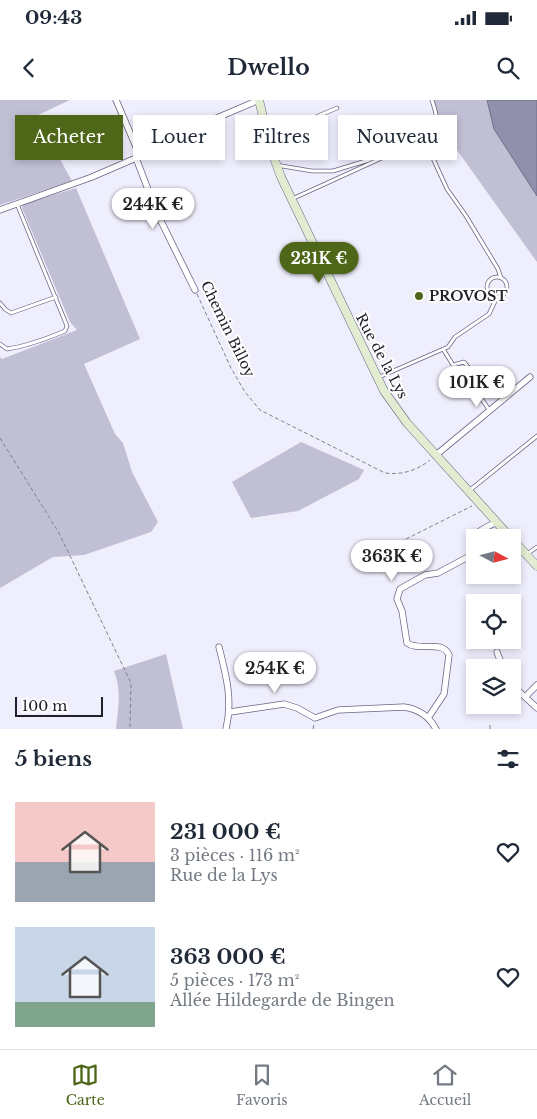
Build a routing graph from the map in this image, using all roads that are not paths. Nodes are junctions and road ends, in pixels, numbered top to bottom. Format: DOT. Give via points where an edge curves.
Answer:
graph roads {
  1 [pos="116,100"];
  2 [pos="259,100"];
  3 [pos="432,100"];
  4 [pos="337,108"];
  5 [pos="224,115"];
  6 [pos="263,115"];
  7 [pos="320,115"];
  8 [pos="133,144"];
  9 [pos="133,159"];
  10 [pos="139,160"];
  11 [pos="275,160"];
  12 [pos="276,164"];
  13 [pos="292,199"];
  14 [pos="16,204"];
  15 [pos="0,210"];
  16 [pos="501,278"];
  17 [pos="195,290"];
  18 [pos="56,297"];
  19 [pos="497,297"];
  20 [pos="0,302"];
  21 [pos="0,344"];
  22 [pos="443,349"];
  23 [pos="530,377"];
  24 [pos="377,378"];
  25 [pos="490,411"];
  26 [pos="537,436"];
  27 [pos="436,455"];
  28 [pos="469,491"];
  29 [pos="497,522"];
  30 [pos="504,529"];
  31 [pos="537,547"];
  32 [pos="521,548"];
  33 [pos="527,555"];
  34 [pos="537,566"];
  35 [pos="218,648"];
  36 [pos="497,652"];
  37 [pos="500,659"];
  38 [pos="537,685"];
  39 [pos="521,693"];
  40 [pos="526,697"];
  41 [pos="537,708"];
  42 [pos="230,712"];
  43 [pos="428,718"];
  44 [pos="226,729"];
  45 [pos="436,729"];
  1 -- 8 [label="street, Chemin Billoy"];
  2 -- 5 [label="street"];
  2 -- 6 [label="main road, Rue de la Lys"];
  3 -- 12 [label="lane" via="437,118 432,130 369,160 333,171 312,171"];
  4 -- 7 [label="lane"];
  9 -- 14 [label="street"];
  10 -- 17 [label="street, Chemin Billoy" via="157,214"];
  11 -- 12 [label="main road, Rue de la Lys"];
  12 -- 13 [label="main road, Rue de la Lys"];
  13 -- 16 [label="lane" via="406,147 421,146 431,154 447,189"];
  13 -- 24 [label="main road, Rue de la Lys"];
  14 -- 15 [label="street"];
  14 -- 18 [label="lane"];
  16 -- 19 [label="lane" via="506,289"];
  16 -- 19 [label="lane" via="494,278 487,284 488,293"];
  18 -- 20 [label="lane" via="11,313"];
  18 -- 21 [label="lane" via="66,319 65,331 15,348 7,349"];
  19 -- 22 [label="lane" via="489,314 454,337"];
  22 -- 24 [label="lane"];
  22 -- 25 [label="lane" via="452,364 464,362 488,392 481,398"];
  23 -- 25 [label="street"];
  24 -- 27 [label="main road, Rue de la Lys" via="396,409"];
  25 -- 27 [label="street"];
  26 -- 28 [label="lane"];
  27 -- 28 [label="main road, Rue de la Lys"];
  28 -- 29 [label="main road, Rue de la Lys"];
  29 -- 30 [label="main road, Rue de la Lys"];
  29 -- 43 [label="street" via="474,537 468,557 438,573 426,574 398,593 407,643 416,647 440,647 446,650 449,658 443,697"];
  31 -- 33 [label="lane"];
  32 -- 33 [label="main road, Rue de la Lys"];
  33 -- 34 [label="main road, Rue de la Lys"];
  35 -- 42 [label="street" via="229,693"];
  36 -- 37 [label="street"];
  38 -- 40 [label="street"];
  39 -- 40 [label="street"];
  40 -- 41 [label="street"];
  42 -- 43 [label="street" via="284,704 315,718 338,710 401,707 414,709"];
  42 -- 44 [label="street"];
  43 -- 45 [label="street"];
}
